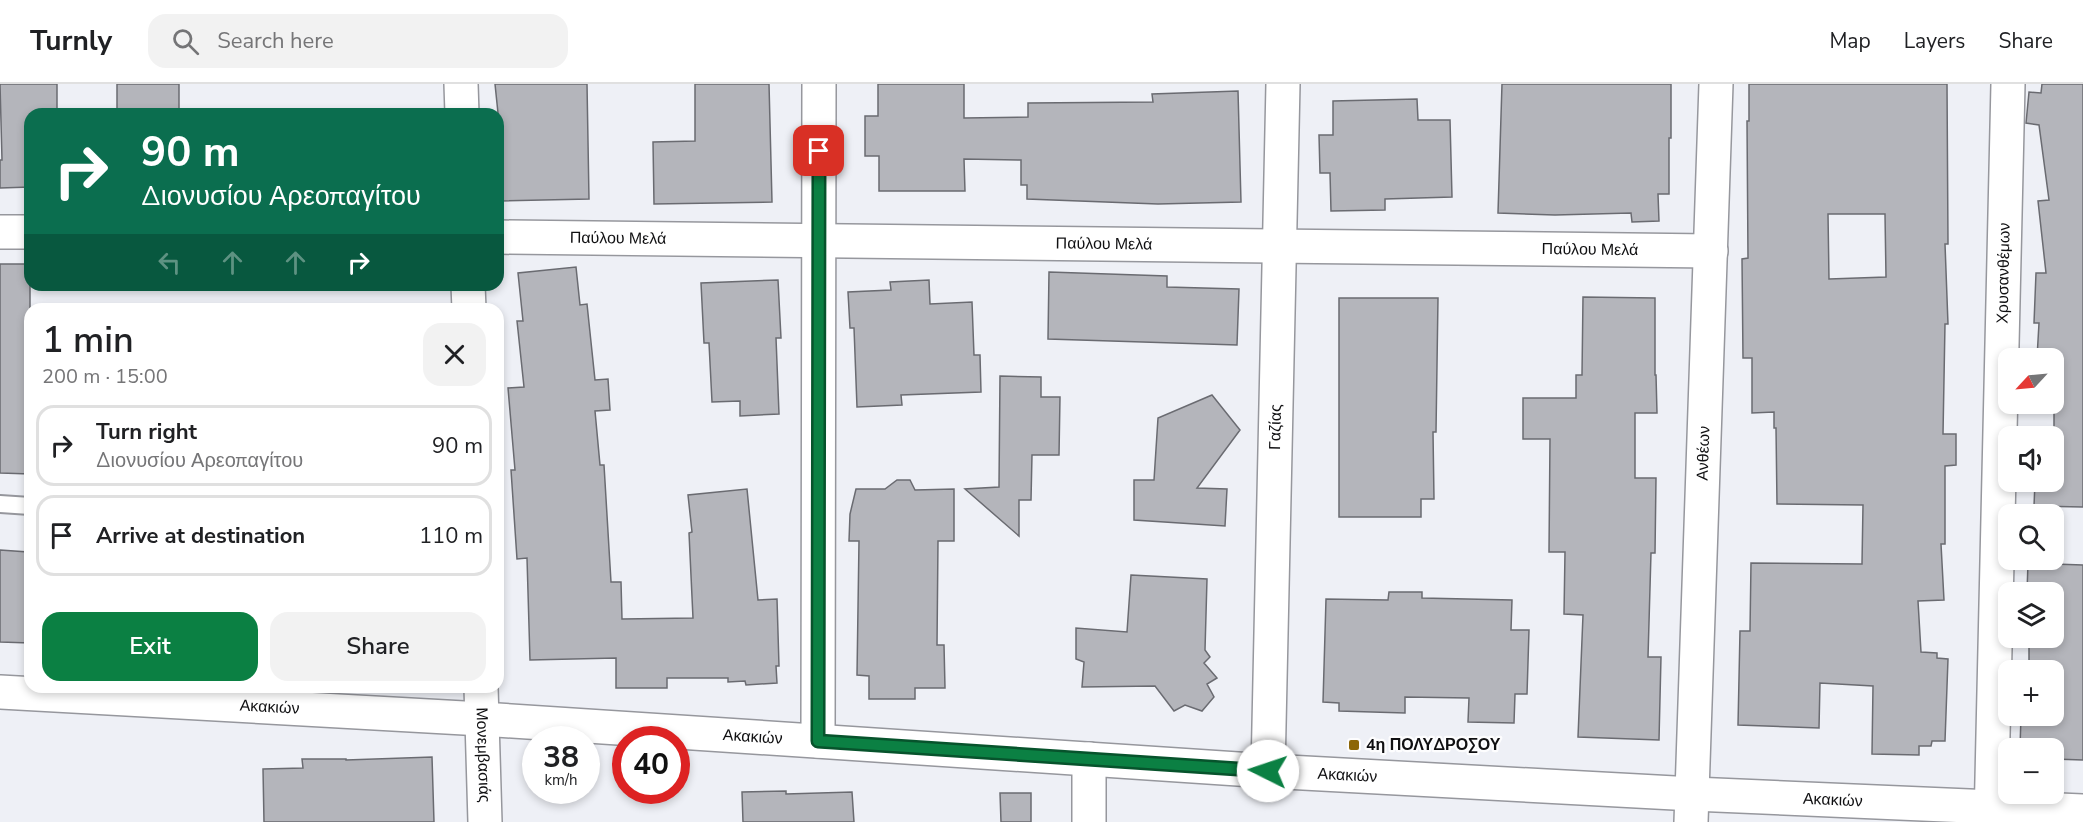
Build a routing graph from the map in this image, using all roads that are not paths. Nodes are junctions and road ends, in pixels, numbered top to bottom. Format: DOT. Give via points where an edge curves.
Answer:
graph roads {
  1 [pos="460,84"];
  2 [pos="819,84"];
  3 [pos="1283,84"];
  4 [pos="1716,84"];
  5 [pos="2008,84"];
  6 [pos="462,108"];
  7 [pos="0,232"];
  8 [pos="24,232"];
  9 [pos="504,237"];
  10 [pos="819,241"];
  11 [pos="1280,246"];
  12 [pos="1711,251"];
  13 [pos="0,504"];
  14 [pos="24,506"];
  15 [pos="0,693"];
  16 [pos="481,703"];
  17 [pos="818,741"];
  18 [pos="1089,759"];
  19 [pos="1268,771"];
  20 [pos="1692,808"];
  21 [pos="2083,811"];
  22 [pos="1991,814"];
  23 [pos="485,822"];
  24 [pos="1089,822"];
  1 -- 6 [label="street"];
  2 -- 10 [label="street"];
  3 -- 11 [label="street, Γαζίας"];
  4 -- 12 [label="street, Ανθέων"];
  5 -- 22 [label="street, Χρυσανθέμων"];
  7 -- 8 [label="street"];
  9 -- 10 [label="street, Παύλου Μελά"];
  10 -- 11 [label="street, Παύλου Μελά"];
  10 -- 17 [label="street"];
  11 -- 12 [label="street, Παύλου Μελά"];
  11 -- 19 [label="street, Γαζίας"];
  12 -- 20 [label="street, Ανθέων"];
  13 -- 14 [label="lane"];
  15 -- 16 [label="street, Ακακιών"];
  16 -- 17 [label="street, Ακακιών"];
  16 -- 23 [label="street, Μονεμβασιάς"];
  17 -- 18 [label="street, Ακακιών"];
  18 -- 19 [label="street, Ακακιών"];
  18 -- 24 [label="street"];
  19 -- 20 [label="street, Ακακιών"];
  20 -- 22 [label="street, Ακακιών"];
  21 -- 22 [label="street, Ακακιών"];
}
